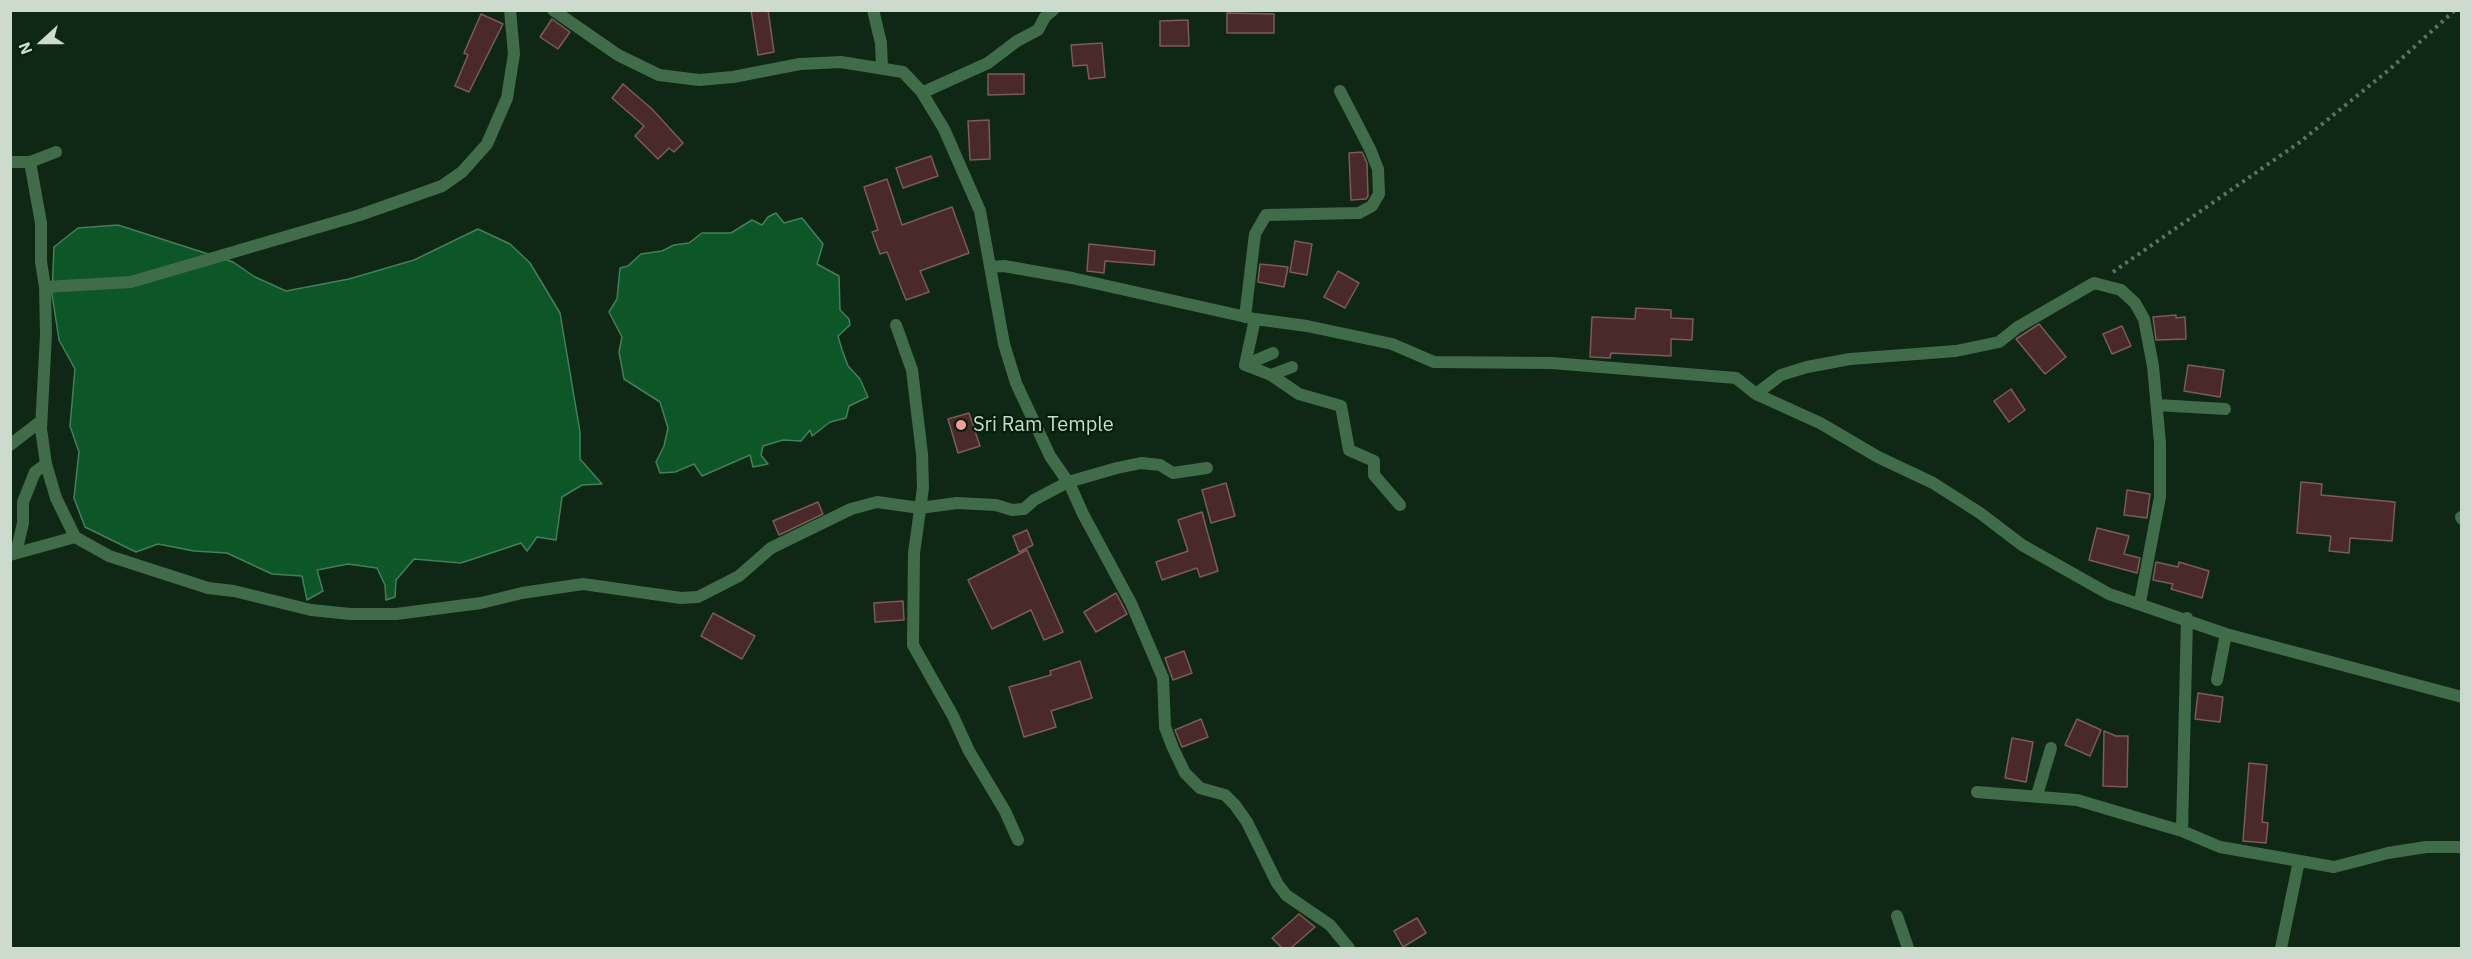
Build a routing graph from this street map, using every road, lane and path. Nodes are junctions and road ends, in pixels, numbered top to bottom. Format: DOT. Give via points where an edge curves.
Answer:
graph roads {
  1 [pos="510,10"];
  2 [pos="553,10"];
  3 [pos="873,10"];
  4 [pos="1053,10"];
  5 [pos="2455,10"];
  6 [pos="882,68"];
  7 [pos="921,91"];
  8 [pos="1340,91"];
  9 [pos="56,152"];
  10 [pos="10,162"];
  11 [pos="30,162"];
  12 [pos="990,267"];
  13 [pos="2096,284"];
  14 [pos="45,287"];
  15 [pos="1250,318"];
  16 [pos="896,326"];
  17 [pos="1273,353"];
  18 [pos="1245,365"];
  19 [pos="1292,368"];
  20 [pos="1271,375"];
  21 [pos="1756,394"];
  22 [pos="2157,405"];
  23 [pos="2225,409"];
  24 [pos="41,421"];
  25 [pos="10,445"];
  26 [pos="46,464"];
  27 [pos="1207,468"];
  28 [pos="1068,482"];
  29 [pos="1400,505"];
  30 [pos="920,508"];
  31 [pos="75,537"];
  32 [pos="13,554"];
  33 [pos="2140,602"];
  34 [pos="2187,618"];
  35 [pos="2226,634"];
  36 [pos="2217,680"];
  37 [pos="2462,697"];
  38 [pos="2051,748"];
  39 [pos="1977,792"];
  40 [pos="2037,795"];
  41 [pos="2182,831"];
  42 [pos="1018,840"];
  43 [pos="2462,847"];
  44 [pos="2299,861"];
  45 [pos="1897,916"];
  46 [pos="1349,948"];
  47 [pos="1908,948"];
  48 [pos="2281,948"];
  1 -- 14 [label="street" via="514,54 507,98 487,144 462,172 442,186 360,215 131,282"];
  2 -- 6 [label="street" via="618,55 659,75 699,81 800,64 842,62"];
  3 -- 6 [label="street"];
  4 -- 7 [label="street" via="1038,30 988,63"];
  5 -- 13 [label="path" via="2300,142"];
  6 -- 7 [label="street" via="903,72"];
  7 -- 12 [label="street" via="944,129 980,212"];
  8 -- 15 [label="street" via="1378,169 1379,194 1372,206 1359,213 1266,215 1255,234"];
  9 -- 11 [label="street"];
  10 -- 11 [label="street"];
  11 -- 14 [label="street" via="41,223"];
  12 -- 15 [label="street" via="1072,278"];
  12 -- 28 [label="street" via="1011,369 1050,456"];
  13 -- 21 [label="street" via="2018,327 1999,342 1956,351 1850,359 1807,367 1781,375"];
  13 -- 22 [label="street" via="2121,290 2144,319"];
  14 -- 24 [label="street"];
  15 -- 18 [label="street"];
  15 -- 21 [label="street" via="1392,344 1434,362 1552,363 1736,378"];
  16 -- 30 [label="street" via="912,370 918,414 923,488"];
  17 -- 18 [label="street"];
  18 -- 20 [label="street"];
  19 -- 20 [label="street"];
  20 -- 29 [label="street" via="1299,394 1341,406 1349,450 1374,461 1374,475"];
  21 -- 33 [label="street" via="1933,483 2022,545 2109,594"];
  22 -- 23 [label="street"];
  22 -- 33 [label="street" via="2160,497"];
  24 -- 25 [label="street"];
  24 -- 26 [label="street"];
  26 -- 31 [label="street" via="56,498"];
  26 -- 32 [label="street" via="35,472 23,502 24,523"];
  27 -- 28 [label="street" via="1173,473 1160,465 1141,463"];
  28 -- 30 [label="street" via="1024,509 957,503"];
  28 -- 46 [label="street" via="1153,651 1163,678 1166,727 1185,773 1200,788 1225,795 1235,805 1286,895 1330,925"];
  30 -- 31 [label="street" via="877,502 851,509 771,548 739,576 698,597 583,584 396,614 311,610 208,588 110,556"];
  30 -- 42 [label="street" via="914,553 912,645"];
  31 -- 32 [label="street"];
  33 -- 34 [label="street"];
  34 -- 35 [label="street"];
  34 -- 41 [label="street"];
  35 -- 36 [label="street"];
  35 -- 37 [label="street"];
  38 -- 40 [label="street"];
  39 -- 40 [label="street"];
  40 -- 41 [label="street" via="2077,800"];
  41 -- 44 [label="street" via="2220,847"];
  43 -- 44 [label="street" via="2426,847 2334,867"];
  44 -- 48 [label="street"];
  45 -- 47 [label="street"];
}
